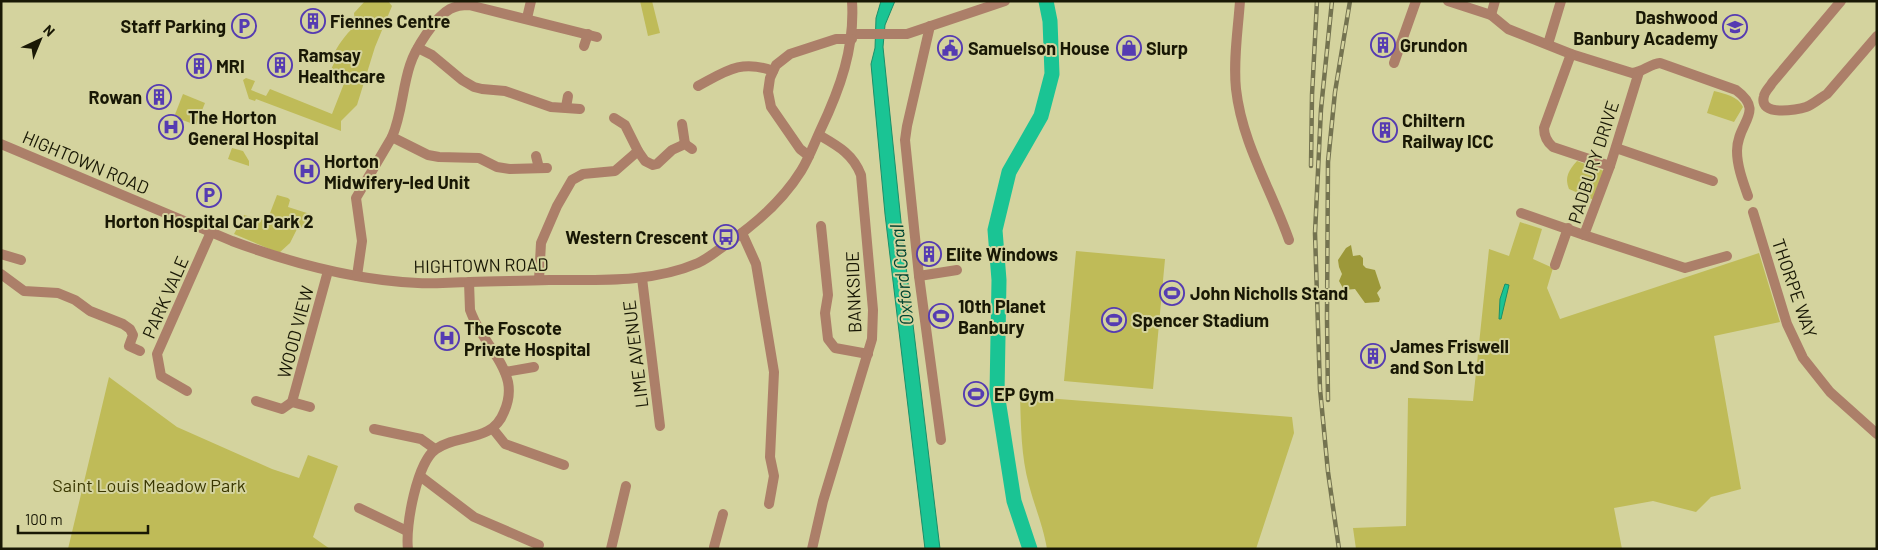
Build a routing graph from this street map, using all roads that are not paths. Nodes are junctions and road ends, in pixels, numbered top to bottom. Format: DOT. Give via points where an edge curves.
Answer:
graph roads {
  1 [pos="531,1"];
  2 [pos="852,1"];
  3 [pos="1005,1"];
  4 [pos="1240,1"];
  5 [pos="1416,1"];
  6 [pos="1448,1"];
  7 [pos="1495,1"];
  8 [pos="1562,1"];
  9 [pos="1841,1"];
  10 [pos="462,3"];
  11 [pos="1491,15"];
  12 [pos="527,18"];
  13 [pos="930,26"];
  14 [pos="852,36"];
  15 [pos="1877,36"];
  16 [pos="1548,44"];
  17 [pos="584,46"];
  18 [pos="418,48"];
  19 [pos="1571,54"];
  20 [pos="1394,63"];
  21 [pos="773,71"];
  22 [pos="1639,72"];
  23 [pos="698,86"];
  24 [pos="568,96"];
  25 [pos="566,108"];
  26 [pos="580,109"];
  27 [pos="614,118"];
  28 [pos="682,124"];
  29 [pos="819,135"];
  30 [pos="392,137"];
  31 [pos="1,144"];
  32 [pos="1616,148"];
  33 [pos="638,151"];
  34 [pos="536,156"];
  35 [pos="809,156"];
  36 [pos="1610,166"];
  37 [pos="1713,181"];
  38 [pos="1748,196"];
  39 [pos="1752,212"];
  40 [pos="1521,213"];
  41 [pos="821,226"];
  42 [pos="1568,228"];
  43 [pos="211,232"];
  44 [pos="742,233"];
  45 [pos="1584,235"];
  46 [pos="1289,240"];
  47 [pos="1,254"];
  48 [pos="1727,256"];
  49 [pos="21,260"];
  50 [pos="1555,265"];
  51 [pos="957,270"];
  52 [pos="328,271"];
  53 [pos="1,274"];
  54 [pos="357,276"];
  55 [pos="920,276"];
  56 [pos="642,278"];
  57 [pos="539,280"];
  58 [pos="469,282"];
  59 [pos="140,351"];
  60 [pos="868,354"];
  61 [pos="534,367"];
  62 [pos="505,372"];
  63 [pos="187,391"];
  64 [pos="256,401"];
  65 [pos="292,402"];
  66 [pos="310,407"];
  67 [pos="660,426"];
  68 [pos="374,429"];
  69 [pos="493,429"];
  70 [pos="1877,434"];
  71 [pos="941,440"];
  72 [pos="435,449"];
  73 [pos="564,465"];
  74 [pos="420,476"];
  75 [pos="626,486"];
  76 [pos="769,504"];
  77 [pos="358,508"];
  78 [pos="723,514"];
  79 [pos="407,531"];
  80 [pos="539,545"];
  81 [pos="714,548"];
  82 [pos="408,549"];
  83 [pos="610,549"];
  84 [pos="812,549"];
  1 -- 12 [label="street"];
  2 -- 14 [label="street, HIGHTOWN ROAD"];
  3 -- 13 [label="street"];
  4 -- 46 [label="street" via="1235,73 1240,115 1250,149"];
  5 -- 20 [label="street"];
  6 -- 11 [label="street"];
  7 -- 11 [label="street"];
  8 -- 16 [label="street"];
  9 -- 15 [label="street" via="1772,83 1764,96 1769,108 1789,111 1808,106 1827,94"];
  10 -- 12 [label="street"];
  10 -- 18 [label="street" via="441,16"];
  11 -- 16 [label="street" via="1508,29"];
  12 -- 17 [label="street" via="593,35"];
  13 -- 14 [label="street" via="907,34"];
  13 -- 55 [label="street" via="905,140"];
  14 -- 21 [label="street" via="796,51 780,60"];
  14 -- 29 [label="street, HIGHTOWN ROAD" via="837,94"];
  16 -- 19 [label="street"];
  18 -- 25 [label="street" via="474,86 505,91 551,107"];
  18 -- 30 [label="street" via="410,65"];
  19 -- 22 [label="street" via="1632,73"];
  19 -- 36 [label="street" via="1544,134 1552,147"];
  21 -- 23 [label="street" via="737,66"];
  21 -- 35 [label="street" via="768,92 770,107 800,149"];
  22 -- 32 [label="street, PADBURY DRIVE"];
  22 -- 38 [label="street" via="1660,63 1736,90 1746,98 1750,115 1740,132 1737,152"];
  24 -- 25 [label="street"];
  25 -- 26 [label="street"];
  27 -- 33 [label="street" via="625,125"];
  28 -- 33 [label="street" via="689,146 672,150 653,165 645,161"];
  29 -- 35 [label="street, HIGHTOWN ROAD"];
  29 -- 60 [label="street, BANKSIDE" via="846,151 861,175 873,310"];
  30 -- 34 [label="street" via="433,156 479,158 510,169 543,168"];
  30 -- 54 [label="street" via="356,198 362,241"];
  31 -- 43 [label="street, HIGHTOWN ROAD"];
  32 -- 36 [label="street, PADBURY DRIVE"];
  32 -- 37 [label="street"];
  33 -- 57 [label="street" via="615,171 583,174 572,180 541,243"];
  35 -- 44 [label="street, HIGHTOWN ROAD" via="785,194"];
  36 -- 45 [label="street, PADBURY DRIVE"];
  39 -- 70 [label="street, THORPE WAY" via="1787,324 1803,358 1830,392"];
  40 -- 42 [label="street"];
  41 -- 60 [label="street" via="828,295 825,313 828,339 835,348"];
  42 -- 45 [label="street"];
  42 -- 50 [label="street"];
  43 -- 52 [label="street, HIGHTOWN ROAD" via="260,251"];
  43 -- 63 [label="street, PARK VALE" via="157,354 161,376"];
  44 -- 56 [label="street, HIGHTOWN ROAD" via="700,262"];
  44 -- 76 [label="street" via="756,264 774,372 770,457 774,476"];
  45 -- 48 [label="street, PADBURY DRIVE" via="1685,268"];
  47 -- 49 [label="street"];
  51 -- 55 [label="street"];
  52 -- 54 [label="street, HIGHTOWN ROAD"];
  52 -- 65 [label="street, WOOD VIEW"];
  53 -- 59 [label="street" via="24,291 58,293 90,311 113,319 130,329 133,335 129,346"];
  54 -- 58 [label="street, HIGHTOWN ROAD" via="419,284"];
  55 -- 71 [label="street"];
  56 -- 57 [label="street, HIGHTOWN ROAD"];
  56 -- 67 [label="street, LIME AVENUE"];
  57 -- 58 [label="street, HIGHTOWN ROAD"];
  58 -- 62 [label="street" via="470,310"];
  60 -- 84 [label="street, BANKSIDE" via="823,501"];
  61 -- 62 [label="street"];
  62 -- 69 [label="street" via="507,406"];
  64 -- 65 [label="street, WOOD VIEW" via="282,409"];
  65 -- 66 [label="street, WOOD VIEW"];
  68 -- 72 [label="street" via="422,439"];
  69 -- 72 [label="street"];
  69 -- 73 [label="street" via="505,444"];
  72 -- 74 [label="street"];
  74 -- 79 [label="street"];
  74 -- 80 [label="street" via="474,517"];
  75 -- 83 [label="street"];
  77 -- 79 [label="street"];
  78 -- 81 [label="street"];
  79 -- 82 [label="street"];
}
